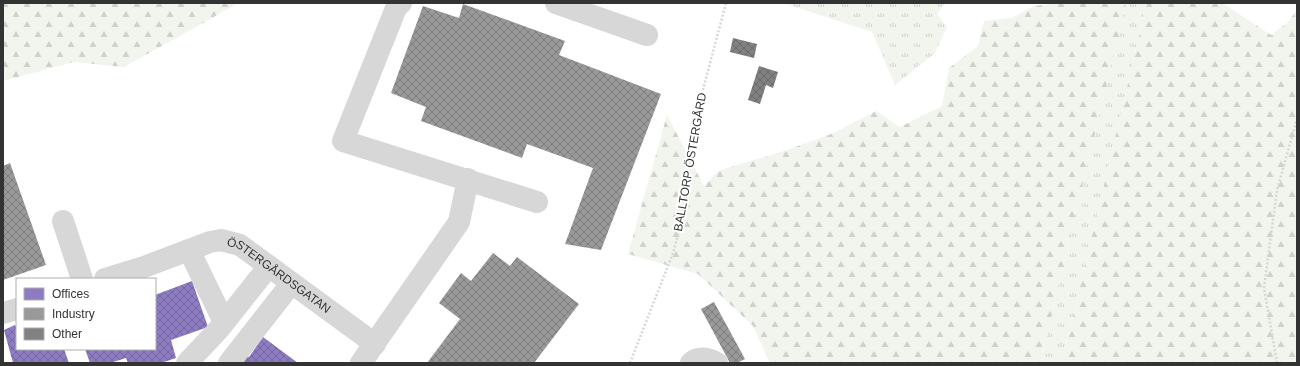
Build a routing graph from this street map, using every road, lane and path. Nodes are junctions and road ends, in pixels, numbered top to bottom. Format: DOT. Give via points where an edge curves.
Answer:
graph roads {
  1 [pos="401,3"];
  2 [pos="556,3"];
  3 [pos="726,3"];
  4 [pos="647,35"];
  5 [pos="1297,119"];
  6 [pos="468,179"];
  7 [pos="537,202"];
  8 [pos="63,221"];
  9 [pos="189,250"];
  10 [pos="269,266"];
  11 [pos="82,278"];
  12 [pos="108,278"];
  13 [pos="291,284"];
  14 [pos="16,309"];
  15 [pos="3,313"];
  16 [pos="224,322"];
  17 [pos="374,344"];
  18 [pos="188,363"];
  19 [pos="229,363"];
  20 [pos="361,363"];
  21 [pos="630,363"];
  22 [pos="690,363"];
  23 [pos="717,363"];
  24 [pos="1277,363"];
  1 -- 6 [label="street" via="396,8 343,141"];
  2 -- 4 [label="street"];
  3 -- 21 [label="path, BALLTORP ÖSTERGÅRD" via="696,116 688,185 673,254"];
  5 -- 24 [label="path" via="1277,190 1264,288"];
  6 -- 7 [label="street"];
  6 -- 17 [label="street" via="459,222"];
  8 -- 11 [label="street"];
  9 -- 10 [label="street, ÖSTERGÅRDSGATAN" via="221,240 240,245"];
  9 -- 12 [label="street, ÖSTERGÅRDSGATAN"];
  9 -- 16 [label="street"];
  10 -- 13 [label="street, ÖSTERGÅRDSGATAN"];
  10 -- 16 [label="street"];
  13 -- 17 [label="street, ÖSTERGÅRDSGATAN"];
  13 -- 19 [label="street"];
  14 -- 15 [label="street"];
  16 -- 18 [label="street"];
  17 -- 20 [label="street"];
  22 -- 23 [label="street" via="705,358"];
}
